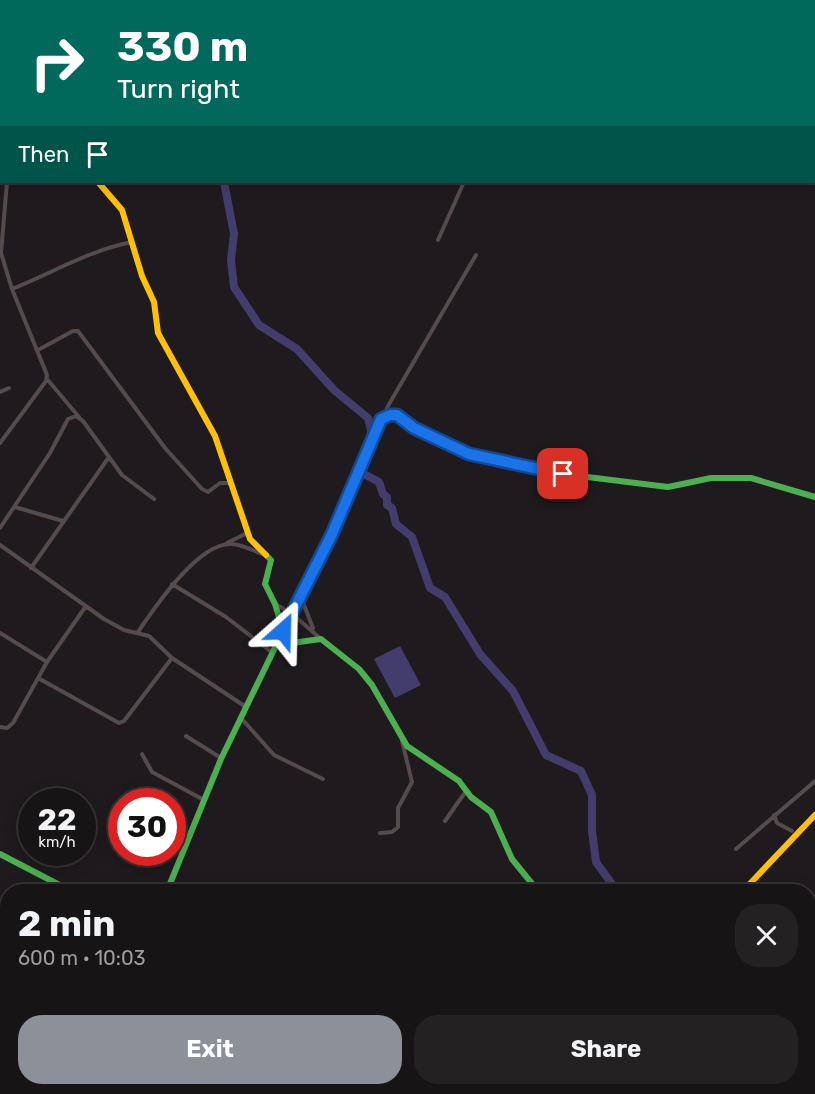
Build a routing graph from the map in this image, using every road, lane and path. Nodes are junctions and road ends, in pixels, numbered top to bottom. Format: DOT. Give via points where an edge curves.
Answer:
graph roads {
  1 [pos="8,183"];
  2 [pos="99,183"];
  3 [pos="464,183"];
  4 [pos="438,240"];
  5 [pos="132,242"];
  6 [pos="476,255"];
  7 [pos="12,289"];
  8 [pos="38,351"];
  9 [pos="47,378"];
  10 [pos="9,388"];
  11 [pos="0,392"];
  12 [pos="79,417"];
  13 [pos="381,419"];
  14 [pos="0,443"];
  15 [pos="109,457"];
  16 [pos="229,483"];
  17 [pos="815,497"];
  18 [pos="154,499"];
  19 [pos="14,507"];
  20 [pos="63,521"];
  21 [pos="0,528"];
  22 [pos="248,532"];
  23 [pos="0,545"];
  24 [pos="224,545"];
  25 [pos="264,554"];
  26 [pos="31,567"];
  27 [pos="172,584"];
  28 [pos="300,595"];
  29 [pos="275,604"];
  30 [pos="86,606"];
  31 [pos="291,613"];
  32 [pos="283,631"];
  33 [pos="315,631"];
  34 [pos="138,632"];
  35 [pos="0,633"];
  36 [pos="321,639"];
  37 [pos="277,645"];
  38 [pos="273,653"];
  39 [pos="172,658"];
  40 [pos="47,662"];
  41 [pos="38,678"];
  42 [pos="246,708"];
  43 [pos="241,718"];
  44 [pos="0,727"];
  45 [pos="186,736"];
  46 [pos="402,740"];
  47 [pos="142,754"];
  48 [pos="221,759"];
  49 [pos="323,779"];
  50 [pos="815,781"];
  51 [pos="466,790"];
  52 [pos="204,800"];
  53 [pos="774,813"];
  54 [pos="815,815"];
  55 [pos="445,821"];
  56 [pos="792,831"];
  57 [pos="380,833"];
  58 [pos="735,849"];
  59 [pos="0,854"];
  60 [pos="58,884"];
  61 [pos="170,884"];
  62 [pos="532,884"];
  63 [pos="750,884"];
  1 -- 7 [label="street" via="0,246"];
  2 -- 5 [label="street" via="120,207"];
  3 -- 4 [label="street"];
  5 -- 7 [label="street" via="96,250"];
  5 -- 16 [label="street" via="154,302 158,333 215,436"];
  6 -- 13 [label="street"];
  7 -- 8 [label="street"];
  8 -- 9 [label="street"];
  8 -- 16 [label="street" via="78,331 165,448 202,489 208,492 220,483"];
  9 -- 12 [label="street"];
  9 -- 14 [label="street"];
  10 -- 11 [label="street"];
  12 -- 15 [label="street"];
  12 -- 19 [label="street" via="68,419"];
  13 -- 17 [label="street" via="397,415 414,428 469,454 563,474 668,487 700,479 742,477"];
  13 -- 28 [label="street" via="332,534"];
  15 -- 18 [label="street" via="122,475"];
  15 -- 20 [label="street"];
  16 -- 22 [label="street"];
  19 -- 20 [label="street"];
  19 -- 21 [label="street"];
  20 -- 26 [label="street"];
  22 -- 24 [label="street"];
  22 -- 25 [label="street"];
  23 -- 26 [label="street"];
  24 -- 25 [label="street" via="236,544"];
  24 -- 27 [label="street" via="191,565"];
  25 -- 29 [label="street" via="272,564 265,584"];
  26 -- 30 [label="street"];
  27 -- 34 [label="street"];
  27 -- 38 [label="street"];
  28 -- 31 [label="street"];
  28 -- 33 [label="street"];
  29 -- 31 [label="street"];
  29 -- 32 [label="street"];
  30 -- 34 [label="street" via="119,628"];
  30 -- 40 [label="street"];
  31 -- 32 [label="street"];
  31 -- 33 [label="street"];
  32 -- 37 [label="street"];
  33 -- 36 [label="street"];
  34 -- 39 [label="street" via="149,636"];
  35 -- 40 [label="street"];
  36 -- 37 [label="street"];
  36 -- 46 [label="street" via="365,675"];
  37 -- 38 [label="street"];
  38 -- 42 [label="street"];
  39 -- 41 [label="street" via="119,723"];
  39 -- 42 [label="street"];
  40 -- 41 [label="street"];
  41 -- 44 [label="street" via="13,723 7,728"];
  42 -- 43 [label="street"];
  43 -- 48 [label="street"];
  43 -- 49 [label="street" via="274,755"];
  45 -- 48 [label="street"];
  46 -- 51 [label="street"];
  46 -- 57 [label="street" via="412,782 399,808 398,827"];
  47 -- 52 [label="street" via="152,772"];
  48 -- 52 [label="street"];
  50 -- 53 [label="street"];
  51 -- 55 [label="street"];
  51 -- 62 [label="street" via="491,812 512,859"];
  52 -- 61 [label="street"];
  53 -- 56 [label="street" via="777,823"];
  53 -- 58 [label="street"];
  54 -- 63 [label="street"];
  59 -- 60 [label="street"];
}
